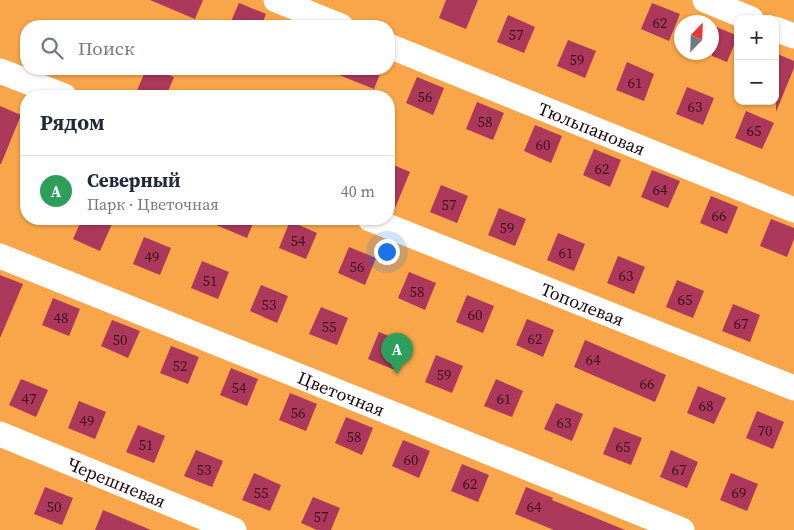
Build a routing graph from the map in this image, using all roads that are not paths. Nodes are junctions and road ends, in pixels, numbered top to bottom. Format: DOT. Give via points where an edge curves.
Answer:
graph roads {
  1 [pos="276,0"];
  2 [pos="705,0"];
  3 [pos="741,15"];
  4 [pos="326,20"];
  5 [pos="779,30"];
  6 [pos="794,36"];
  7 [pos="395,48"];
  8 [pos="0,71"];
  9 [pos="49,90"];
  10 [pos="794,210"];
  11 [pos="385,225"];
  12 [pos="0,256"];
  13 [pos="794,388"];
  14 [pos="0,434"];
  15 [pos="234,530"];
  16 [pos="682,530"];
  1 -- 4 [label="street"];
  2 -- 3 [label="street"];
  5 -- 6 [label="street"];
  7 -- 10 [label="street, Тюльпановая"];
  8 -- 9 [label="street"];
  11 -- 13 [label="street, Тополевая"];
  12 -- 16 [label="street, Цветочная"];
  14 -- 15 [label="street, Черешневая"];
}
